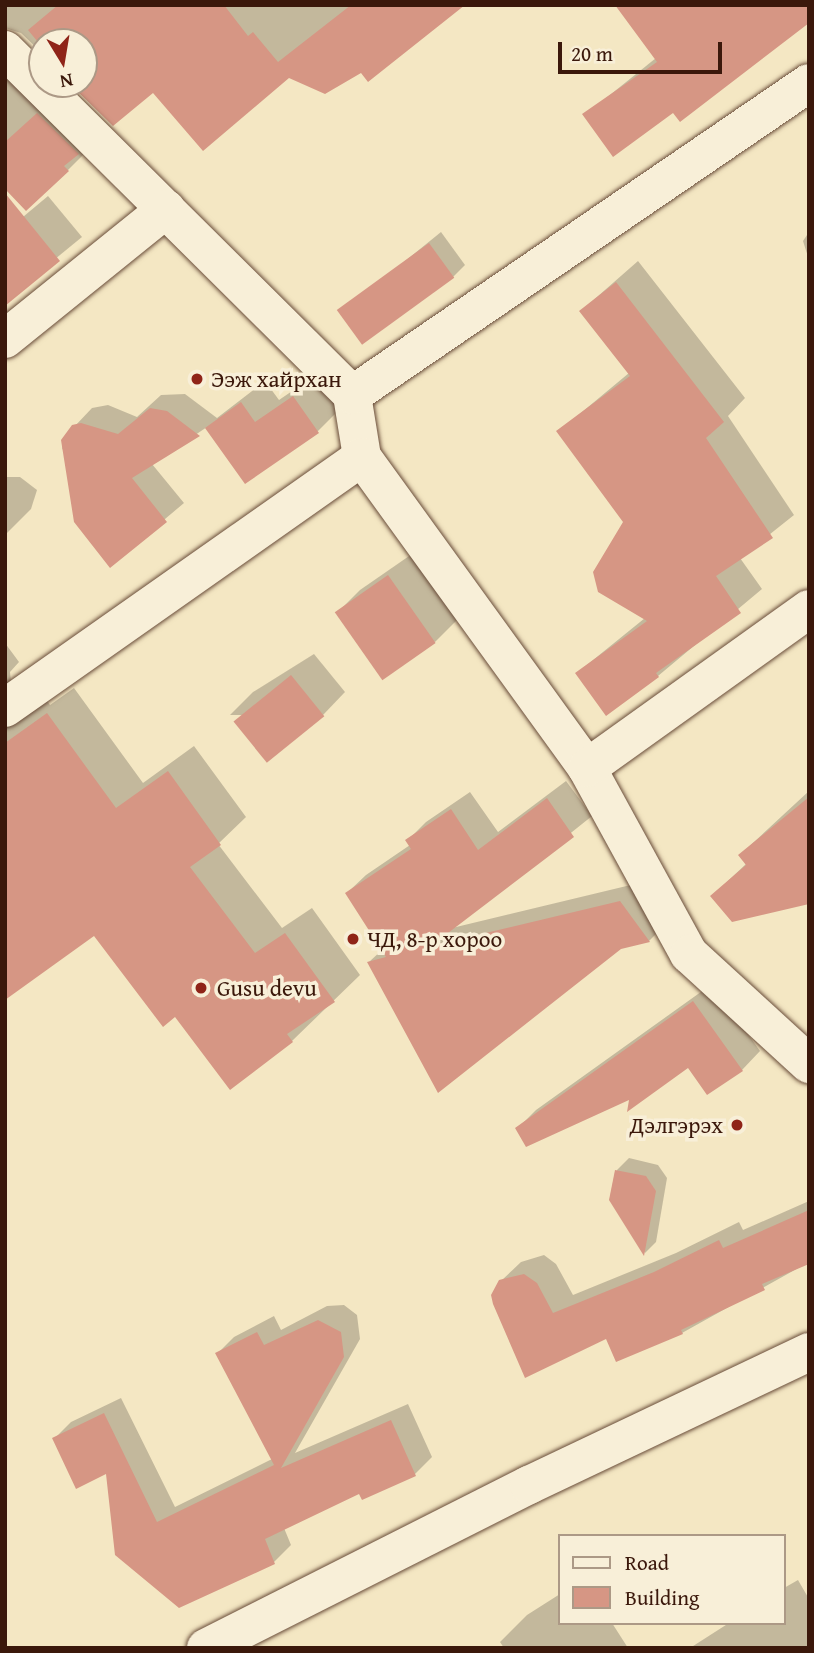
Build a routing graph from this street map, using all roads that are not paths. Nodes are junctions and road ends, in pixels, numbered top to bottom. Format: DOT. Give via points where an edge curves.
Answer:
graph roads {
  1 [pos="5,50"];
  2 [pos="809,83"];
  3 [pos="166,209"];
  4 [pos="5,339"];
  5 [pos="352,395"];
  6 [pos="362,457"];
  7 [pos="809,609"];
  8 [pos="5,708"];
  9 [pos="587,768"];
  10 [pos="809,1065"];
  11 [pos="809,1352"];
  12 [pos="206,1648"];
  1 -- 3 [label="street"];
  2 -- 5 [label="street"];
  3 -- 4 [label="street"];
  3 -- 5 [label="street"];
  5 -- 6 [label="street"];
  6 -- 8 [label="street"];
  6 -- 9 [label="street"];
  7 -- 9 [label="street"];
  9 -- 10 [label="street" via="689,954"];
  11 -- 12 [label="street" via="529,1485"];
}
